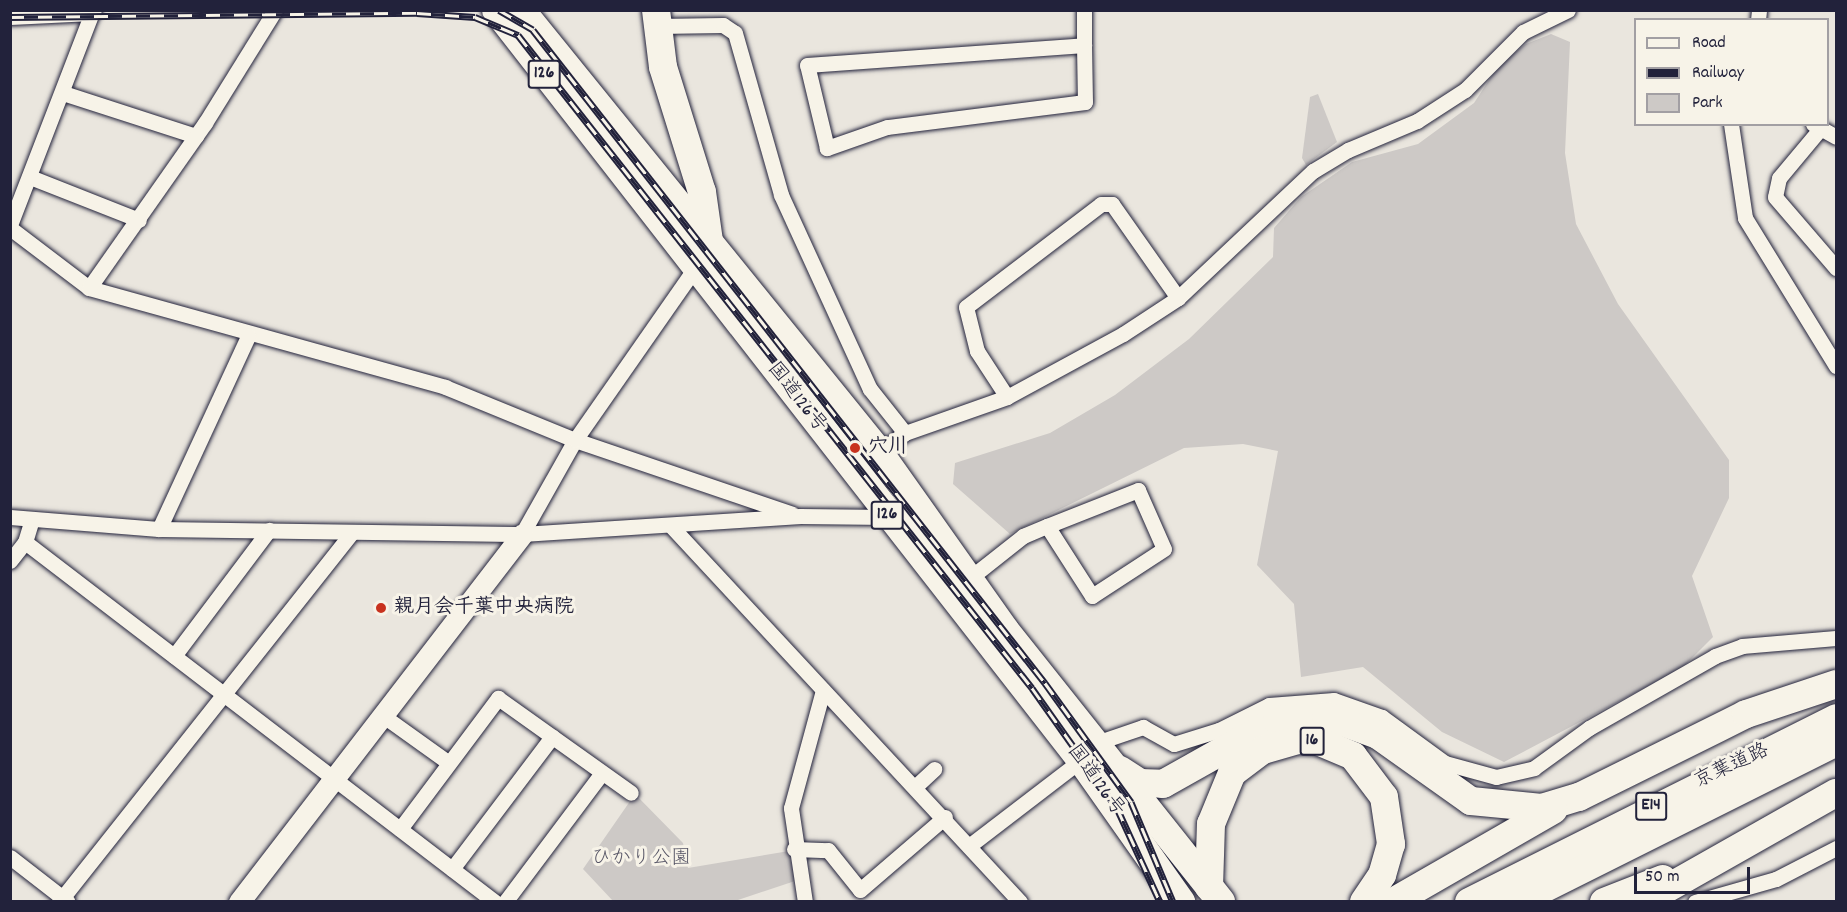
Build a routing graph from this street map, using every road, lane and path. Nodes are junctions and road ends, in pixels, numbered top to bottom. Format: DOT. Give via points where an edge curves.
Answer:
graph roads {
  1 [pos="92,10"];
  2 [pos="275,10"];
  3 [pos="496,10"];
  4 [pos="521,10"];
  5 [pos="1084,10"];
  6 [pos="1568,10"];
  7 [pos="10,14"];
  8 [pos="656,18"];
  9 [pos="1084,45"];
  10 [pos="63,93"];
  11 [pos="1731,126"];
  12 [pos="1817,127"];
  13 [pos="196,136"];
  14 [pos="1836,137"];
  15 [pos="30,177"];
  16 [pos="139,220"];
  17 [pos="10,226"];
  18 [pos="709,241"];
  19 [pos="695,268"];
  20 [pos="1836,268"];
  21 [pos="89,288"];
  22 [pos="1178,298"];
  23 [pos="248,336"];
  24 [pos="1836,366"];
  25 [pos="1007,397"];
  26 [pos="905,433"];
  27 [pos="575,440"];
  28 [pos="879,452"];
  29 [pos="10,516"];
  30 [pos="800,516"];
  31 [pos="888,517"];
  32 [pos="32,519"];
  33 [pos="671,526"];
  34 [pos="1047,526"];
  35 [pos="159,529"];
  36 [pos="269,530"];
  37 [pos="352,532"];
  38 [pos="522,534"];
  39 [pos="25,542"];
  40 [pos="10,561"];
  41 [pos="970,578"];
  42 [pos="1836,638"];
  43 [pos="174,656"];
  44 [pos="1836,684"];
  45 [pos="824,690"];
  46 [pos="224,694"];
  47 [pos="382,714"];
  48 [pos="1836,718"];
  49 [pos="552,737"];
  50 [pos="1836,742"];
  51 [pos="1089,751"];
  52 [pos="449,763"];
  53 [pos="1197,766"];
  54 [pos="1115,768"];
  55 [pos="934,769"];
  56 [pos="602,772"];
  57 [pos="334,778"];
  58 [pos="916,786"];
  59 [pos="631,793"];
  60 [pos="1836,794"];
  61 [pos="1579,797"];
  62 [pos="945,817"];
  63 [pos="400,829"];
  64 [pos="1165,830"];
  65 [pos="969,846"];
  66 [pos="1836,848"];
  67 [pos="794,849"];
  68 [pos="10,857"];
  69 [pos="452,868"];
  70 [pos="1694,871"];
  71 [pos="1215,894"];
  72 [pos="1179,899"];
  73 [pos="63,900"];
  74 [pos="239,902"];
  75 [pos="495,902"];
  76 [pos="505,902"];
  77 [pos="805,902"];
  78 [pos="1020,902"];
  79 [pos="1364,902"];
  80 [pos="1393,902"];
  81 [pos="1469,902"];
  82 [pos="1517,902"];
  83 [pos="1604,902"];
  84 [pos="1643,902"];
  85 [pos="1695,902"];
  1 -- 7 [label="street"];
  1 -- 10 [label="street"];
  2 -- 13 [label="street"];
  3 -- 19 [label="highway, 国道126号 / 126"];
  4 -- 18 [label="highway, 国道126号 / 126"];
  5 -- 9 [label="street"];
  6 -- 22 [label="street" via="1523,32 1464,90 1417,121 1348,150 1313,171"];
  8 -- 18 [label="highway" via="663,67 702,192"];
  8 -- 26 [label="street" via="723,25 735,33 781,195 870,388"];
  9 -- 9 [label="street" via="1085,102 887,127 827,148 807,65"];
  10 -- 13 [label="street"];
  10 -- 15 [label="street"];
  11 -- 24 [label="street" via="1745,218"];
  12 -- 14 [label="street"];
  12 -- 20 [label="street" via="1779,178 1775,197"];
  13 -- 16 [label="street"];
  15 -- 16 [label="street"];
  15 -- 17 [label="street"];
  16 -- 21 [label="street"];
  17 -- 21 [label="street"];
  18 -- 28 [label="highway, 国道126号 / 126"];
  19 -- 27 [label="street"];
  19 -- 31 [label="highway, 国道126号 / 126"];
  21 -- 23 [label="street"];
  22 -- 25 [label="street"];
  22 -- 25 [label="street" via="1112,204 1101,204 966,307 976,351"];
  23 -- 27 [label="street" via="445,387"];
  23 -- 35 [label="street"];
  25 -- 26 [label="street"];
  26 -- 28 [label="street"];
  27 -- 30 [label="street"];
  27 -- 38 [label="street"];
  28 -- 41 [label="highway, 国道126号 / 126"];
  29 -- 32 [label="street"];
  30 -- 31 [label="street"];
  30 -- 33 [label="street"];
  31 -- 51 [label="highway, 国道126号 / 126"];
  32 -- 35 [label="street"];
  32 -- 39 [label="street"];
  33 -- 38 [label="street"];
  33 -- 45 [label="street"];
  34 -- 34 [label="street" via="1138,490 1164,549 1092,596"];
  34 -- 41 [label="street" via="1023,536"];
  35 -- 36 [label="street"];
  36 -- 37 [label="street"];
  36 -- 43 [label="street"];
  37 -- 38 [label="street"];
  37 -- 46 [label="street"];
  38 -- 47 [label="street"];
  39 -- 40 [label="street"];
  39 -- 43 [label="street"];
  41 -- 51 [label="highway, 国道126号 / 126"];
  42 -- 51 [label="street" via="1742,646 1715,656 1589,728 1534,768 1496,777 1445,763 1382,717 1334,700 1269,705 1174,744 1143,727"];
  43 -- 46 [label="street"];
  44 -- 61 [label="highway" via="1746,714"];
  45 -- 58 [label="street"];
  45 -- 67 [label="street" via="791,808"];
  46 -- 57 [label="street"];
  46 -- 73 [label="street"];
  47 -- 52 [label="street"];
  47 -- 57 [label="street"];
  48 -- 81 [label="highway, 京葉道路 / E14"];
  49 -- 52 [label="street" via="498,698"];
  49 -- 56 [label="street"];
  49 -- 69 [label="street"];
  50 -- 82 [label="highway, 京葉道路 / E14"];
  51 -- 54 [label="highway, 国道126号 / 126"];
  51 -- 65 [label="street"];
  51 -- 72 [label="highway, 国道126号 / 126"];
  52 -- 63 [label="street"];
  53 -- 54 [label="highway" via="1152,785"];
  53 -- 61 [label="highway" via="1277,720 1326,716 1378,735 1471,801 1542,808"];
  53 -- 64 [label="highway" via="1178,790"];
  54 -- 64 [label="highway, 国道126号 / 126"];
  55 -- 58 [label="street"];
  56 -- 59 [label="street"];
  56 -- 76 [label="street"];
  57 -- 63 [label="street"];
  57 -- 74 [label="street"];
  58 -- 62 [label="street"];
  60 -- 70 [label="highway"];
  61 -- 80 [label="highway"];
  62 -- 65 [label="street"];
  62 -- 67 [label="street" via="860,890 828,850"];
  63 -- 69 [label="street"];
  64 -- 71 [label="highway, 国道126号 / 126"];
  64 -- 72 [label="highway"];
  65 -- 78 [label="street"];
  66 -- 85 [label="street" via="1776,879"];
  67 -- 77 [label="street"];
  68 -- 73 [label="street"];
  69 -- 75 [label="street"];
  70 -- 83 [label="highway" via="1641,884"];
  70 -- 84 [label="highway"];
  71 -- 79 [label="highway, 16" via="1212,824 1232,773 1263,750 1298,740 1318,741 1353,756 1384,797 1391,844 1382,875"];
}
